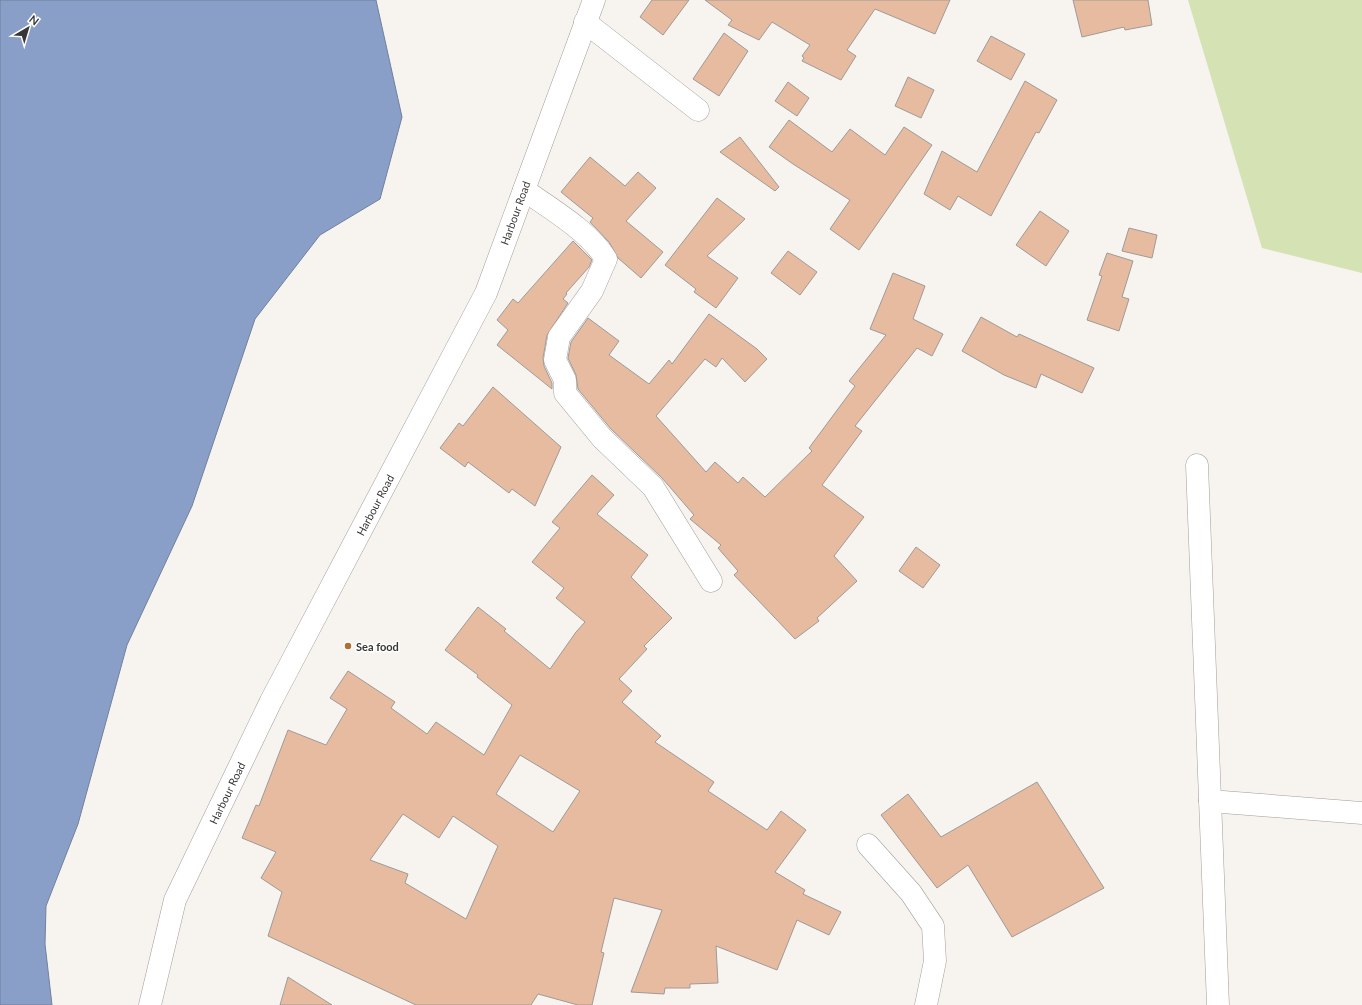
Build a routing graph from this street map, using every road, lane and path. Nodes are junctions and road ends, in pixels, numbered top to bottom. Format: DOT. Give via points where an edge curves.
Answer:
graph roads {
  1 [pos="594,0"];
  2 [pos="586,22"];
  3 [pos="698,110"];
  4 [pos="524,190"];
  5 [pos="1197,465"];
  6 [pos="711,581"];
  7 [pos="1210,801"];
  8 [pos="1362,813"];
  9 [pos="868,845"];
  10 [pos="150,1005"];
  11 [pos="926,1005"];
  12 [pos="1218,1005"];
  1 -- 2 [label="street, Harbour Road"];
  2 -- 3 [label="street"];
  2 -- 4 [label="street, Harbour Road"];
  4 -- 6 [label="street" via="582,233 600,249 606,259 592,291 559,337 555,360 565,380 565,393 602,438 653,487"];
  4 -- 10 [label="street, Harbour Road" via="486,293 271,701 176,900"];
  5 -- 7 [label="street"];
  7 -- 8 [label="street"];
  7 -- 12 [label="street"];
  9 -- 11 [label="street" via="911,893 933,926 935,961"];
}
